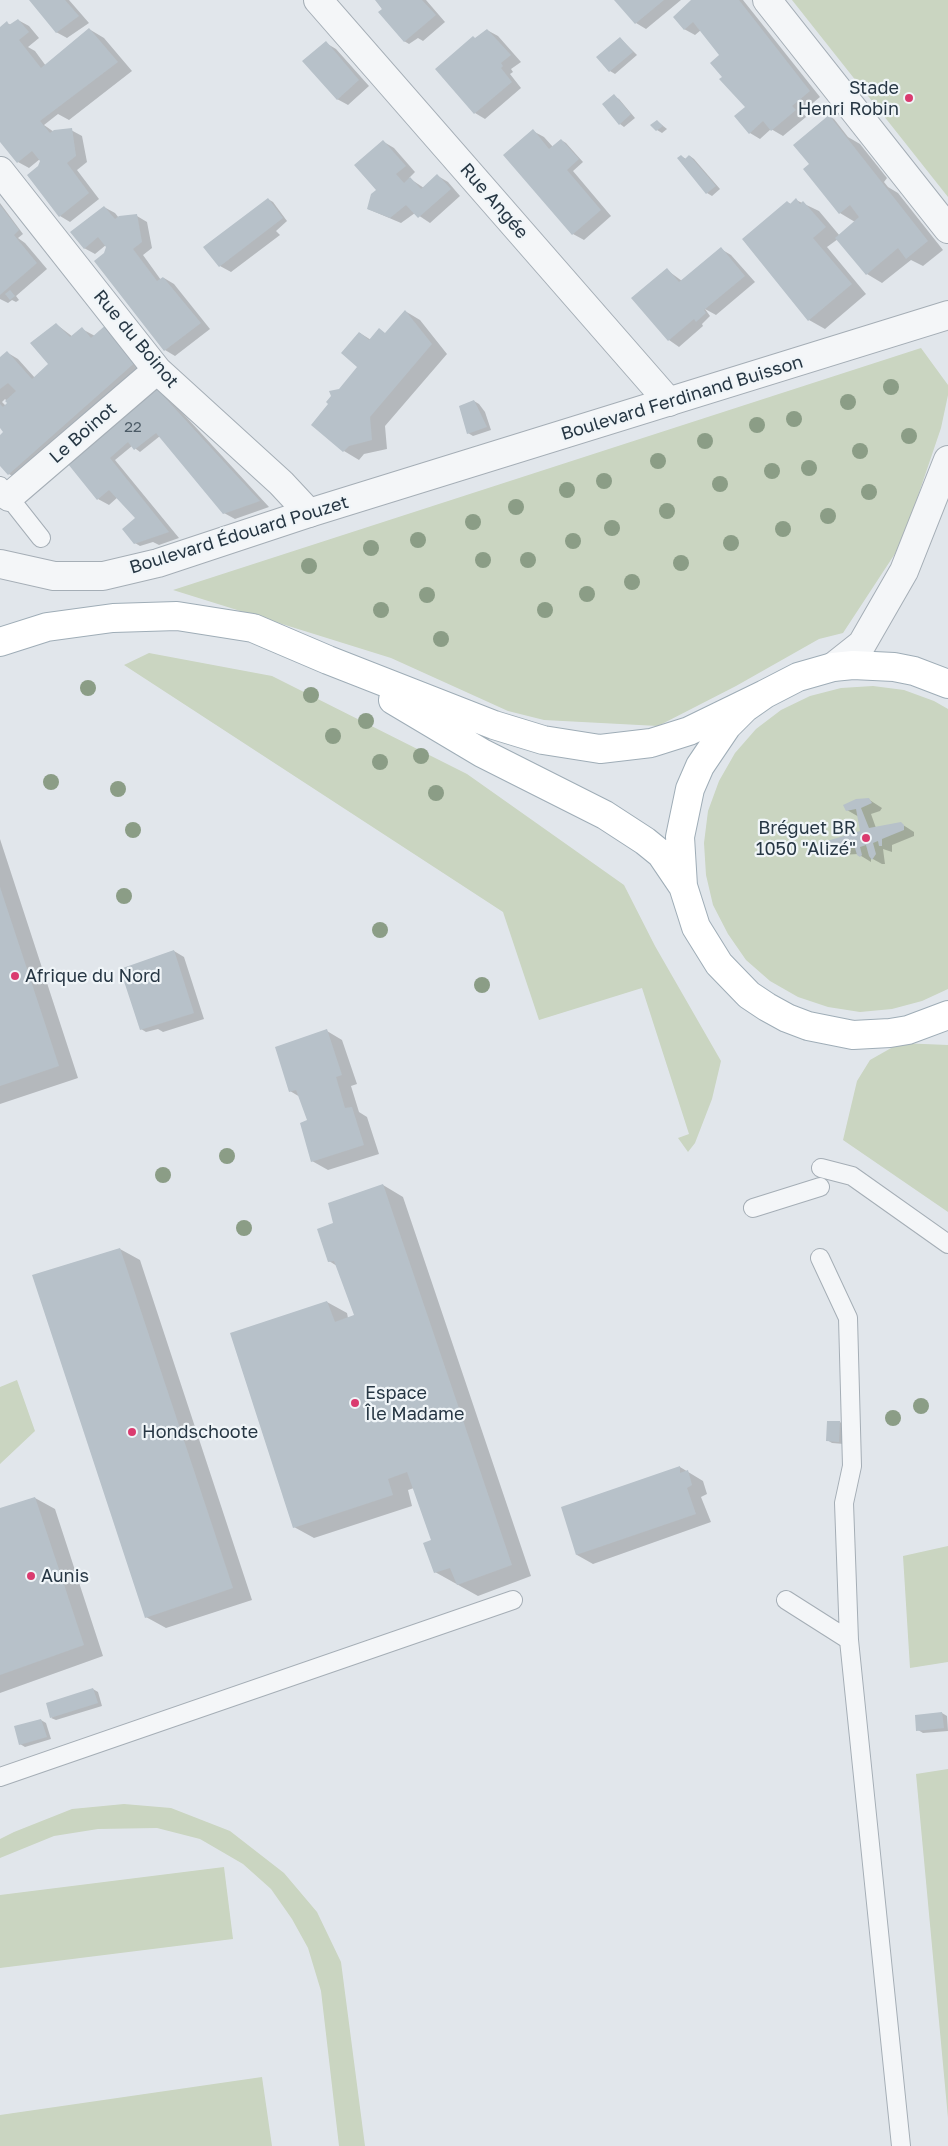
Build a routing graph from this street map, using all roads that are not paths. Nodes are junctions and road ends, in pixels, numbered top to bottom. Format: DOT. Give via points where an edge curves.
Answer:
graph roads {
  1 [pos="318,0"];
  2 [pos="767,0"];
  3 [pos="0,171"];
  4 [pos="948,229"];
  5 [pos="948,315"];
  6 [pos="157,370"];
  7 [pos="669,402"];
  8 [pos="948,460"];
  9 [pos="417,480"];
  10 [pos="4,492"];
  11 [pos="309,513"];
  12 [pos="41,538"];
  13 [pos="0,564"];
  14 [pos="0,642"];
  15 [pos="328,660"];
  16 [pos="833,667"];
  17 [pos="948,684"];
  18 [pos="765,694"];
  19 [pos="683,886"];
  20 [pos="941,1023"];
  21 [pos="821,1168"];
  22 [pos="820,1187"];
  23 [pos="753,1208"];
  24 [pos="948,1244"];
  25 [pos="820,1258"];
  26 [pos="513,1600"];
  27 [pos="786,1600"];
  28 [pos="850,1640"];
  29 [pos="0,1777"];
  30 [pos="901,2146"];
  1 -- 7 [label="street, Rue Angée"];
  2 -- 4 [label="street"];
  3 -- 6 [label="street, Rue du Boinot"];
  5 -- 7 [label="street, Boulevard Ferdinand Buisson"];
  6 -- 10 [label="street, Le Boinot"];
  6 -- 11 [label="street, Rue du Boinot" via="281,483"];
  7 -- 9 [label="street, Boulevard Ferdinand Buisson"];
  8 -- 16 [label="street" via="904,571 862,644"];
  9 -- 11 [label="street, Boulevard Édouard Pouzet"];
  10 -- 12 [label="lane, Le Boinot"];
  11 -- 13 [label="street, Boulevard Édouard Pouzet" via="158,563 104,576 54,576"];
  14 -- 15 [label="main road" via="47,627 113,618 177,616 253,628"];
  15 -- 18 [label="main road" via="494,725 543,740 600,749 651,743 689,731"];
  15 -- 19 [label="main road" via="482,753 605,815 660,854"];
  16 -- 17 [label="main road" via="894,666"];
  16 -- 18 [label="main road" via="798,677"];
  18 -- 19 [label="main road" via="727,726 700,766 690,789 681,829"];
  19 -- 20 [label="main road" via="696,927 733,980 749,995 787,1018 808,1026 853,1035 890,1033"];
  21 -- 24 [label="lane" via="852,1176"];
  22 -- 23 [label="lane"];
  25 -- 28 [label="lane" via="848,1318 852,1466 844,1503"];
  26 -- 29 [label="lane"];
  27 -- 28 [label="lane"];
  28 -- 30 [label="lane"];
}
